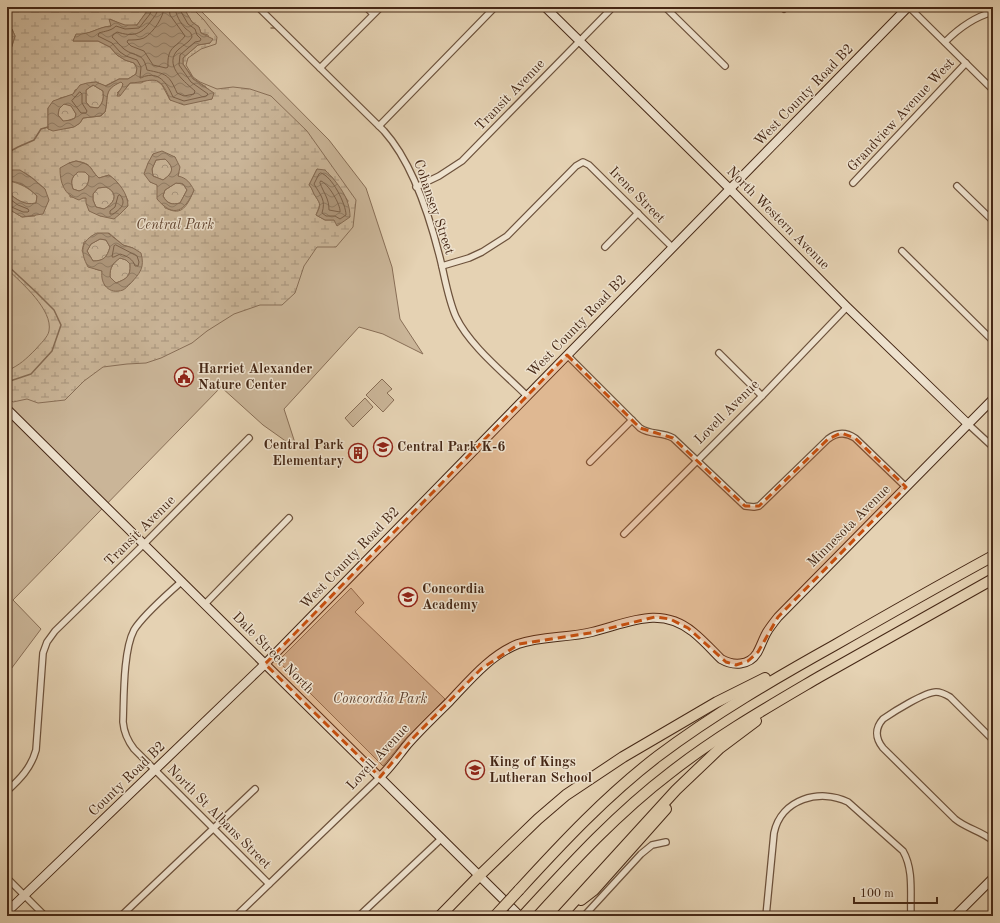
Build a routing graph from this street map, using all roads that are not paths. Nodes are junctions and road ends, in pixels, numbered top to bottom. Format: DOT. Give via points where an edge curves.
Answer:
graph roads {
  1 [pos="258,7"];
  2 [pos="366,7"];
  3 [pos="381,7"];
  4 [pos="495,7"];
  5 [pos="545,7"];
  6 [pos="613,7"];
  7 [pos="665,7"];
  8 [pos="908,7"];
  9 [pos="993,12"];
  10 [pos="374,14"];
  11 [pos="579,41"];
  12 [pos="945,42"];
  13 [pos="966,63"];
  14 [pos="725,66"];
  15 [pos="320,68"];
  16 [pos="993,90"];
  17 [pos="379,126"];
  18 [pos="853,183"];
  19 [pos="957,186"];
  20 [pos="416,187"];
  21 [pos="730,189"];
  22 [pos="638,213"];
  23 [pos="993,222"];
  24 [pos="605,246"];
  25 [pos="672,247"];
  26 [pos="902,251"];
  27 [pos="442,266"];
  28 [pos="847,307"];
  29 [pos="993,340"];
  30 [pos="719,353"];
  31 [pos="567,355"];
  32 [pos="527,396"];
  33 [pos="762,396"];
  34 [pos="993,399"];
  35 [pos="7,409"];
  36 [pos="632,420"];
  37 [pos="968,424"];
  38 [pos="249,438"];
  39 [pos="993,447"];
  40 [pos="697,460"];
  41 [pos="590,462"];
  42 [pos="906,488"];
  43 [pos="289,518"];
  44 [pos="624,534"];
  45 [pos="144,544"];
  46 [pos="993,556"];
  47 [pos="993,579"];
  48 [pos="182,581"];
  49 [pos="205,604"];
  50 [pos="825,650"];
  51 [pos="726,662"];
  52 [pos="265,664"];
  53 [pos="836,667"];
  54 [pos="993,740"];
  55 [pos="154,770"];
  56 [pos="380,777"];
  57 [pos="255,789"];
  58 [pos="7,791"];
  59 [pos="212,827"];
  60 [pos="442,838"];
  61 [pos="993,841"];
  62 [pos="666,842"];
  63 [pos="479,876"];
  64 [pos="7,878"];
  65 [pos="993,878"];
  66 [pos="269,884"];
  67 [pos="25,896"];
  68 [pos="7,912"];
  69 [pos="46,916"];
  70 [pos="121,916"];
  71 [pos="236,916"];
  72 [pos="359,916"];
  73 [pos="440,916"];
  74 [pos="495,916"];
  75 [pos="521,916"];
  76 [pos="561,916"];
  77 [pos="584,916"];
  78 [pos="766,916"];
  79 [pos="911,916"];
  80 [pos="955,916"];
  1 -- 15 [label="street, Cohansey Street"];
  2 -- 10 [label="street"];
  3 -- 10 [label="street"];
  4 -- 17 [label="street"];
  5 -- 11 [label="street, North Western Avenue"];
  6 -- 11 [label="street, Transit Avenue"];
  7 -- 14 [label="street"];
  8 -- 12 [label="street"];
  8 -- 21 [label="street, West County Road B2"];
  9 -- 12 [label="street, Grandview Avenue West" via="967,23"];
  10 -- 15 [label="street"];
  11 -- 20 [label="street, Transit Avenue" via="462,161"];
  11 -- 21 [label="street, North Western Avenue"];
  12 -- 13 [label="street"];
  13 -- 16 [label="street"];
  13 -- 18 [label="street, Grandview Avenue West"];
  15 -- 17 [label="street, Cohansey Street"];
  17 -- 20 [label="street, Cohansey Street" via="399,150"];
  19 -- 23 [label="street"];
  20 -- 27 [label="street, Cohansey Street" via="430,223"];
  21 -- 25 [label="street, West County Road B2"];
  21 -- 28 [label="street, North Western Avenue"];
  22 -- 24 [label="street"];
  22 -- 25 [label="street, Irene Street"];
  22 -- 27 [label="street, Irene Street" via="583,162 495,245 469,258"];
  25 -- 31 [label="street, West County Road B2"];
  26 -- 29 [label="street"];
  27 -- 32 [label="street, Cohansey Street" via="452,307 463,329 478,348"];
  28 -- 33 [label="street, Lovell Avenue"];
  28 -- 37 [label="street, North Western Avenue"];
  30 -- 33 [label="street"];
  31 -- 32 [label="street, West County Road B2"];
  31 -- 36 [label="street"];
  32 -- 52 [label="street, West County Road B2"];
  33 -- 40 [label="street, Lovell Avenue"];
  34 -- 37 [label="street, Minnesota Avenue"];
  35 -- 45 [label="street, Dale Street North"];
  36 -- 40 [label="street" via="644,432 673,438"];
  36 -- 41 [label="street"];
  37 -- 39 [label="street, North Western Avenue"];
  37 -- 42 [label="street, Minnesota Avenue"];
  38 -- 45 [label="street, Transit Avenue"];
  40 -- 42 [label="street" via="742,504 750,508 762,503 832,436 846,433 855,438"];
  40 -- 44 [label="street, Lovell Avenue"];
  42 -- 51 [label="street, Minnesota Avenue" via="778,617 754,657 743,664"];
  43 -- 49 [label="street"];
  45 -- 48 [label="street, Dale Street North"];
  45 -- 58 [label="street, Transit Avenue" via="55,631 47,642 43,653 34,758 25,773"];
  46 -- 50 [label="highway"];
  47 -- 53 [label="highway"];
  48 -- 49 [label="street, Dale Street North"];
  48 -- 55 [label="street, North St Albans Street" via="140,622 128,646 124,729 129,743"];
  49 -- 52 [label="street, Dale Street North"];
  50 -- 63 [label="highway" via="729,696 596,774 538,819"];
  50 -- 74 [label="highway, bridge" via="738,700 657,757 597,809"];
  51 -- 56 [label="street, Lovell Avenue" via="688,628 663,618 647,618 590,633 519,644 500,653 481,669 414,737"];
  52 -- 55 [label="street, County Road B2"];
  52 -- 56 [label="street, Dale Street North"];
  53 -- 75 [label="highway" via="748,719 670,773 602,832"];
  53 -- 76 [label="highway" via="720,748 594,890 570,905"];
  54 -- 61 [label="street" via="950,698 935,692 926,694 883,719 877,734 883,748 955,819"];
  55 -- 59 [label="street, North St Albans Street"];
  55 -- 67 [label="street, County Road B2"];
  56 -- 60 [label="street, Dale Street North"];
  56 -- 66 [label="street, Lovell Avenue"];
  57 -- 59 [label="street"];
  59 -- 66 [label="street, North St Albans Street"];
  59 -- 70 [label="street"];
  60 -- 63 [label="street, Dale Street North"];
  60 -- 72 [label="street"];
  62 -- 77 [label="street" via="652,845 641,854"];
  63 -- 73 [label="highway"];
  63 -- 75 [label="street, Dale Street North"];
  64 -- 67 [label="street"];
  65 -- 80 [label="street"];
  66 -- 71 [label="street, Lovell Avenue"];
  67 -- 68 [label="street, County Road B2"];
  67 -- 69 [label="street"];
  78 -- 79 [label="street" via="774,833 778,820 786,809 797,802 826,796 848,802 903,851 910,871"];
}
